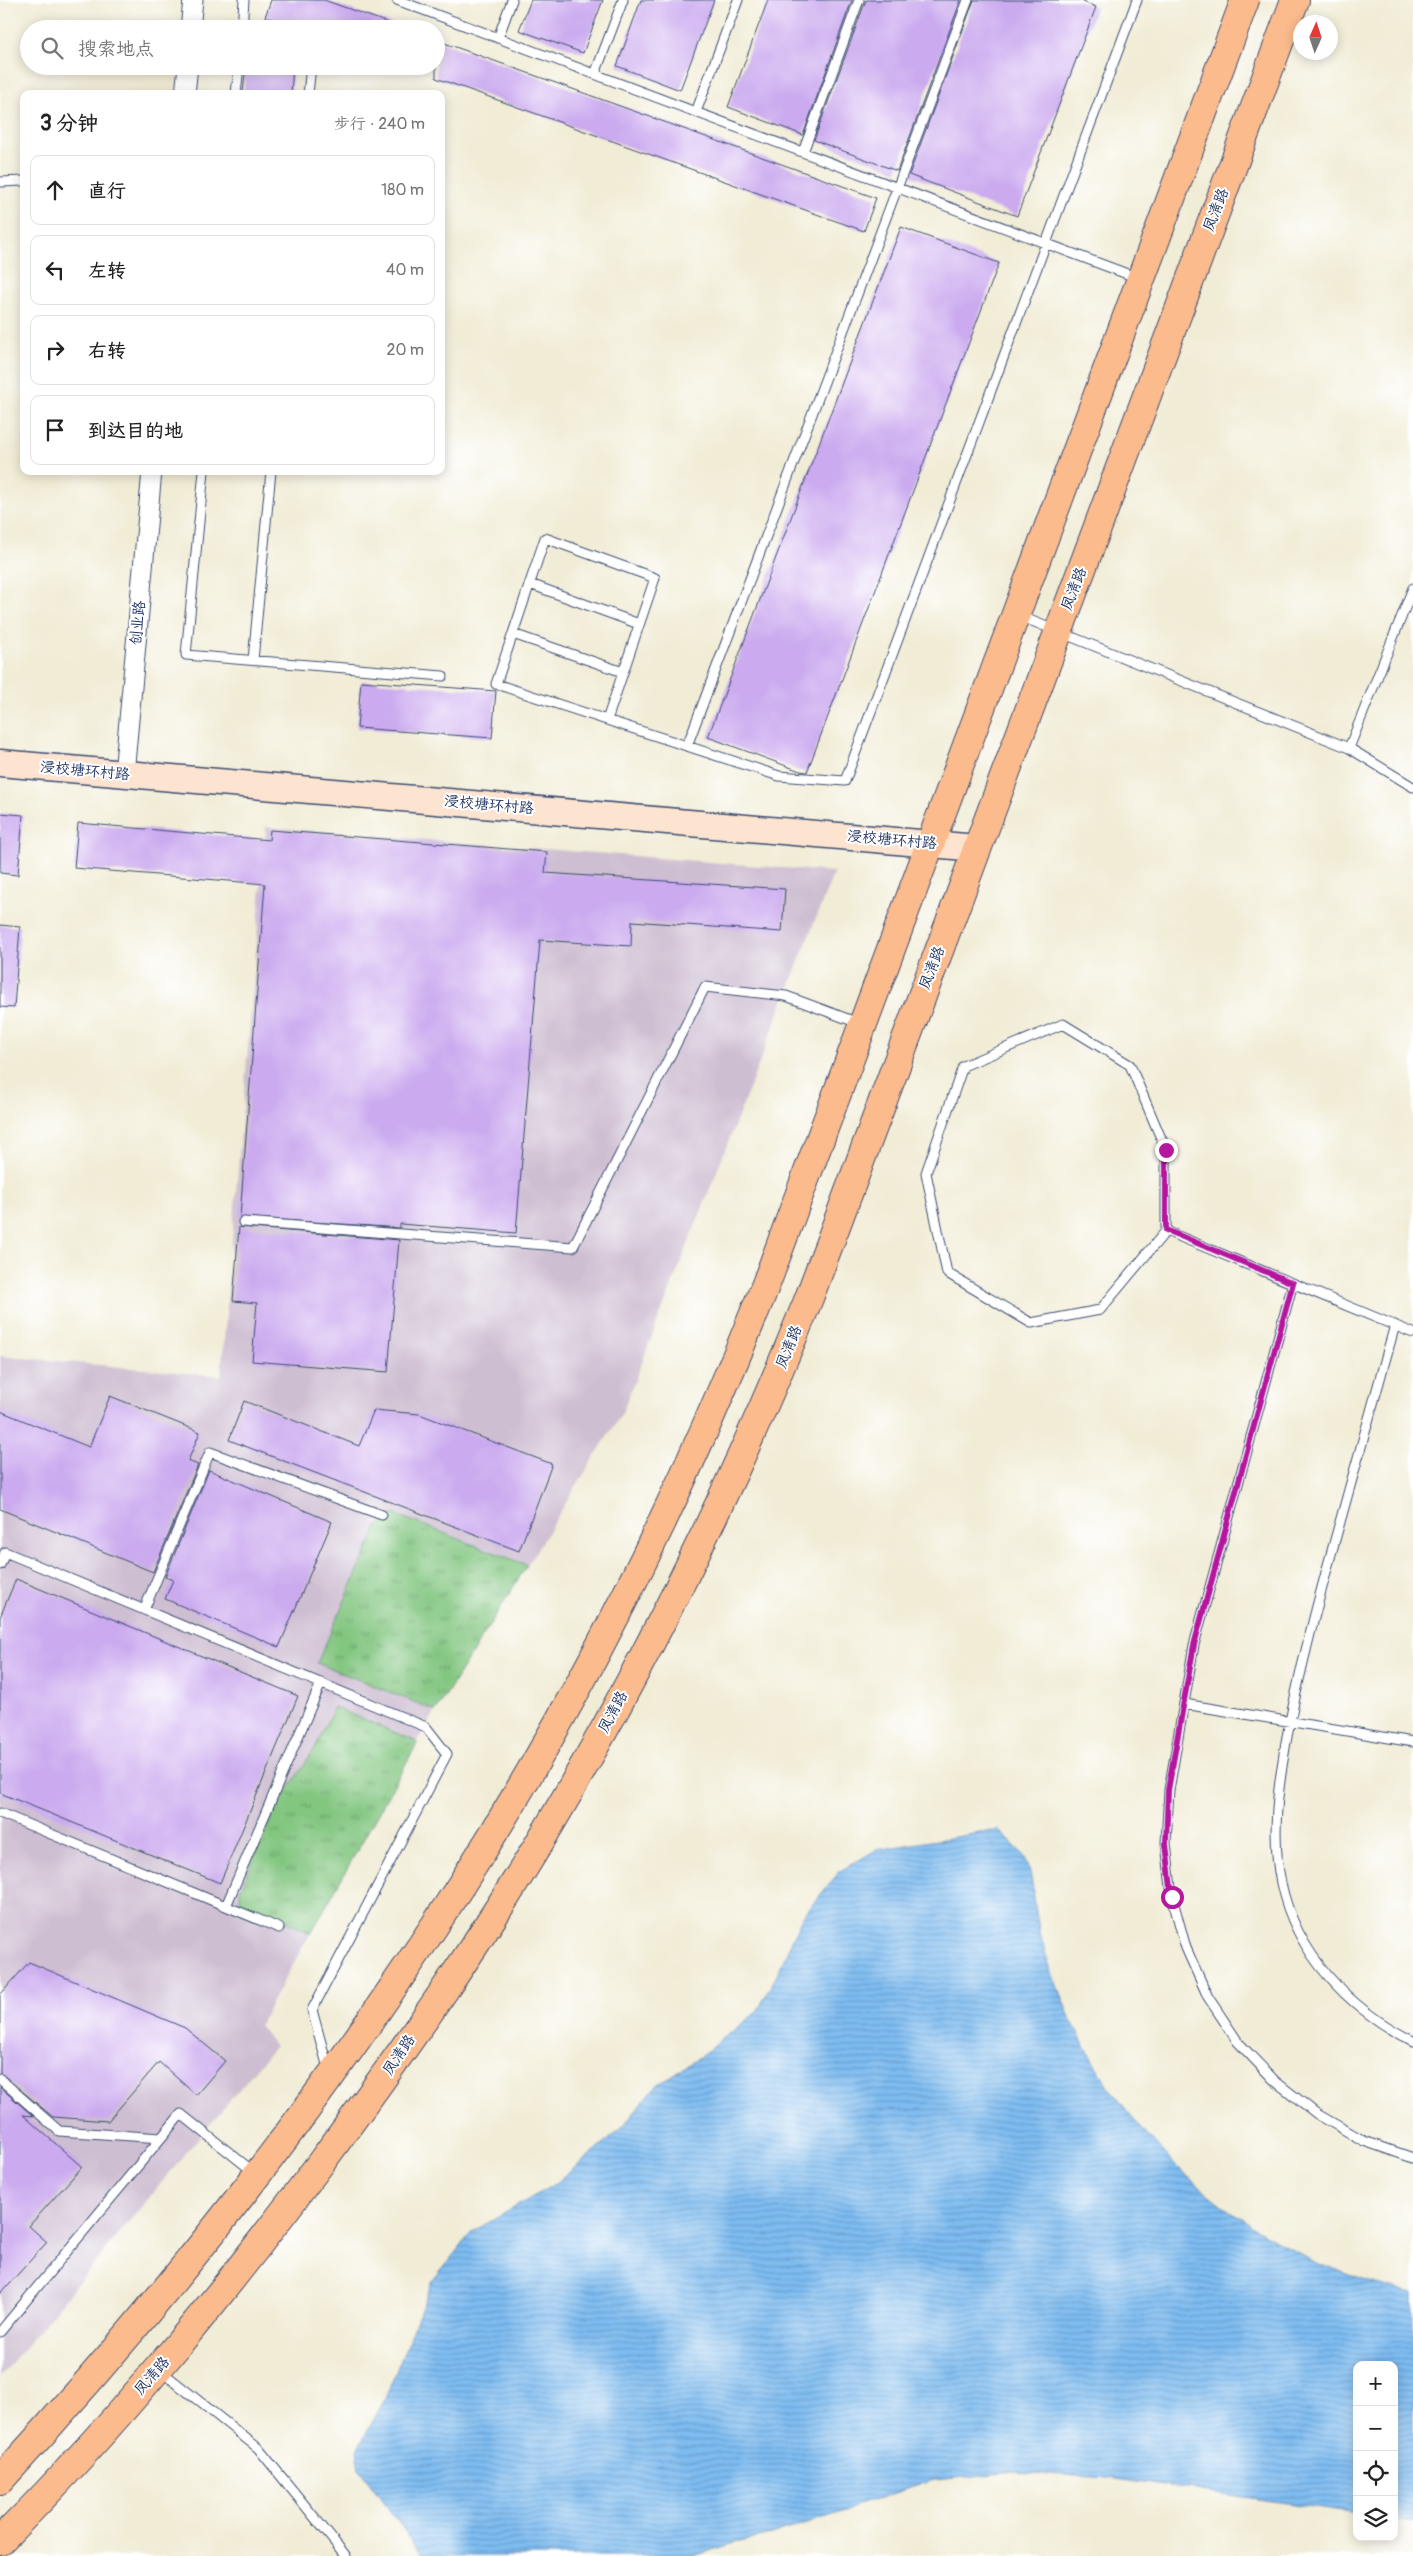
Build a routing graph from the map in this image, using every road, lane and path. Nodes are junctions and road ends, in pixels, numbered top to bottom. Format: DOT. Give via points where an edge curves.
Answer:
graph roads {
  1 [pos="193,0"];
  2 [pos="244,0"];
  3 [pos="398,0"];
  4 [pos="512,0"];
  5 [pos="623,0"];
  6 [pos="738,0"];
  7 [pos="859,0"];
  8 [pos="968,0"];
  9 [pos="1137,0"];
  10 [pos="1245,0"];
  11 [pos="1295,0"];
  12 [pos="191,20"];
  13 [pos="243,20"];
  14 [pos="498,38"];
  15 [pos="595,74"];
  16 [pos="187,75"];
  17 [pos="237,75"];
  18 [pos="310,75"];
  19 [pos="185,90"];
  20 [pos="236,90"];
  21 [pos="308,90"];
  22 [pos="696,112"];
  23 [pos="802,152"];
  24 [pos="0,182"];
  25 [pos="20,182"];
  26 [pos="898,188"];
  27 [pos="1046,244"];
  28 [pos="1141,279"];
  29 [pos="152,475"];
  30 [pos="204,475"];
  31 [pos="271,475"];
  32 [pos="530,584"];
  33 [pos="1413,588"];
  34 [pos="1016,615"];
  35 [pos="639,624"];
  36 [pos="1058,632"];
  37 [pos="513,634"];
  38 [pos="253,660"];
  39 [pos="623,672"];
  40 [pos="442,676"];
  41 [pos="606,720"];
  42 [pos="687,746"];
  43 [pos="1349,748"];
  44 [pos="0,763"];
  45 [pos="124,774"];
  46 [pos="1413,787"];
  47 [pos="931,844"];
  48 [pos="977,848"];
  49 [pos="863,1025"];
  50 [pos="243,1222"];
  51 [pos="1166,1230"];
  52 [pos="1293,1283"];
  53 [pos="1394,1325"];
  54 [pos="1413,1333"];
  55 [pos="382,1515"];
  56 [pos="0,1565"];
  57 [pos="144,1610"];
  58 [pos="321,1682"];
  59 [pos="1184,1704"];
  60 [pos="1290,1721"];
  61 [pos="1413,1742"];
  62 [pos="0,1813"];
  63 [pos="226,1906"];
  64 [pos="279,1928"];
  65 [pos="1413,2041"];
  66 [pos="330,2076"];
  67 [pos="0,2079"];
  68 [pos="161,2138"];
  69 [pos="1413,2158"];
  70 [pos="257,2174"];
  71 [pos="0,2332"];
  72 [pos="158,2370"];
  73 [pos="0,2480"];
  74 [pos="0,2541"];
  75 [pos="346,2556"];
  1 -- 12 [label="street"];
  2 -- 13 [label="lane"];
  3 -- 14 [label="lane"];
  4 -- 14 [label="lane"];
  5 -- 15 [label="lane"];
  6 -- 22 [label="lane"];
  7 -- 23 [label="lane"];
  8 -- 26 [label="lane"];
  9 -- 27 [label="lane"];
  10 -- 28 [label="highway"];
  11 -- 36 [label="highway, 凤清路"];
  14 -- 15 [label="lane"];
  15 -- 22 [label="lane"];
  16 -- 19 [label="street"];
  17 -- 20 [label="lane"];
  18 -- 21 [label="lane"];
  22 -- 23 [label="lane"];
  23 -- 26 [label="lane"];
  24 -- 25 [label="lane"];
  26 -- 27 [label="lane"];
  26 -- 42 [label="lane"];
  27 -- 28 [label="lane"];
  27 -- 42 [label="lane" via="845,781 779,776"];
  28 -- 34 [label="highway"];
  29 -- 45 [label="street, 创业路"];
  30 -- 38 [label="lane" via="186,654"];
  31 -- 38 [label="lane"];
  32 -- 35 [label="lane"];
  32 -- 35 [label="lane" via="545,538 655,578"];
  32 -- 37 [label="lane"];
  33 -- 43 [label="lane"];
  34 -- 36 [label="lane"];
  34 -- 47 [label="highway"];
  35 -- 39 [label="lane"];
  36 -- 43 [label="lane"];
  36 -- 48 [label="highway, 凤清路"];
  37 -- 39 [label="lane"];
  37 -- 41 [label="lane" via="496,684"];
  38 -- 40 [label="lane"];
  39 -- 41 [label="lane"];
  41 -- 42 [label="lane"];
  43 -- 46 [label="lane"];
  44 -- 45 [label="street, 浸校塘环村路"];
  45 -- 47 [label="street, 浸校塘环村路"];
  47 -- 48 [label="street, 浸校塘环村路"];
  47 -- 49 [label="highway"];
  48 -- 72 [label="highway, 凤清路" via="809,1298 772,1388 689,1565 603,1731 504,1899 391,2068 276,2223"];
  49 -- 50 [label="lane" via="786,996 705,987 572,1247"];
  49 -- 66 [label="highway" via="730,1374 648,1548 511,1804 460,1886"];
  51 -- 51 [label="lane" via="1166,1150 1130,1065 1063,1024 963,1066 926,1173 948,1273 1031,1323 1100,1310"];
  51 -- 52 [label="lane"];
  52 -- 53 [label="lane"];
  52 -- 59 [label="lane" via="1194,1645"];
  53 -- 54 [label="lane"];
  53 -- 60 [label="lane" via="1298,1674"];
  55 -- 57 [label="lane" via="210,1452"];
  56 -- 57 [label="lane" via="5,1552"];
  57 -- 58 [label="lane"];
  58 -- 63 [label="lane"];
  58 -- 66 [label="lane" via="426,1727 447,1754 312,2010"];
  59 -- 60 [label="lane"];
  59 -- 69 [label="lane" via="1168,1790 1166,1844 1176,1914 1186,1948 1208,1997 1238,2042 1282,2087 1317,2114 1364,2141"];
  60 -- 61 [label="lane"];
  60 -- 65 [label="lane" via="1277,1793 1274,1839 1281,1884 1296,1927 1319,1966 1350,2000 1386,2028"];
  62 -- 63 [label="lane"];
  63 -- 64 [label="lane"];
  66 -- 70 [label="highway"];
  67 -- 68 [label="lane" via="59,2131"];
  68 -- 70 [label="lane" via="181,2114"];
  68 -- 71 [label="lane"];
  70 -- 73 [label="highway" via="184,2270"];
  72 -- 74 [label="highway, 凤清路" via="96,2441"];
  72 -- 75 [label="lane" via="258,2448"];
}
